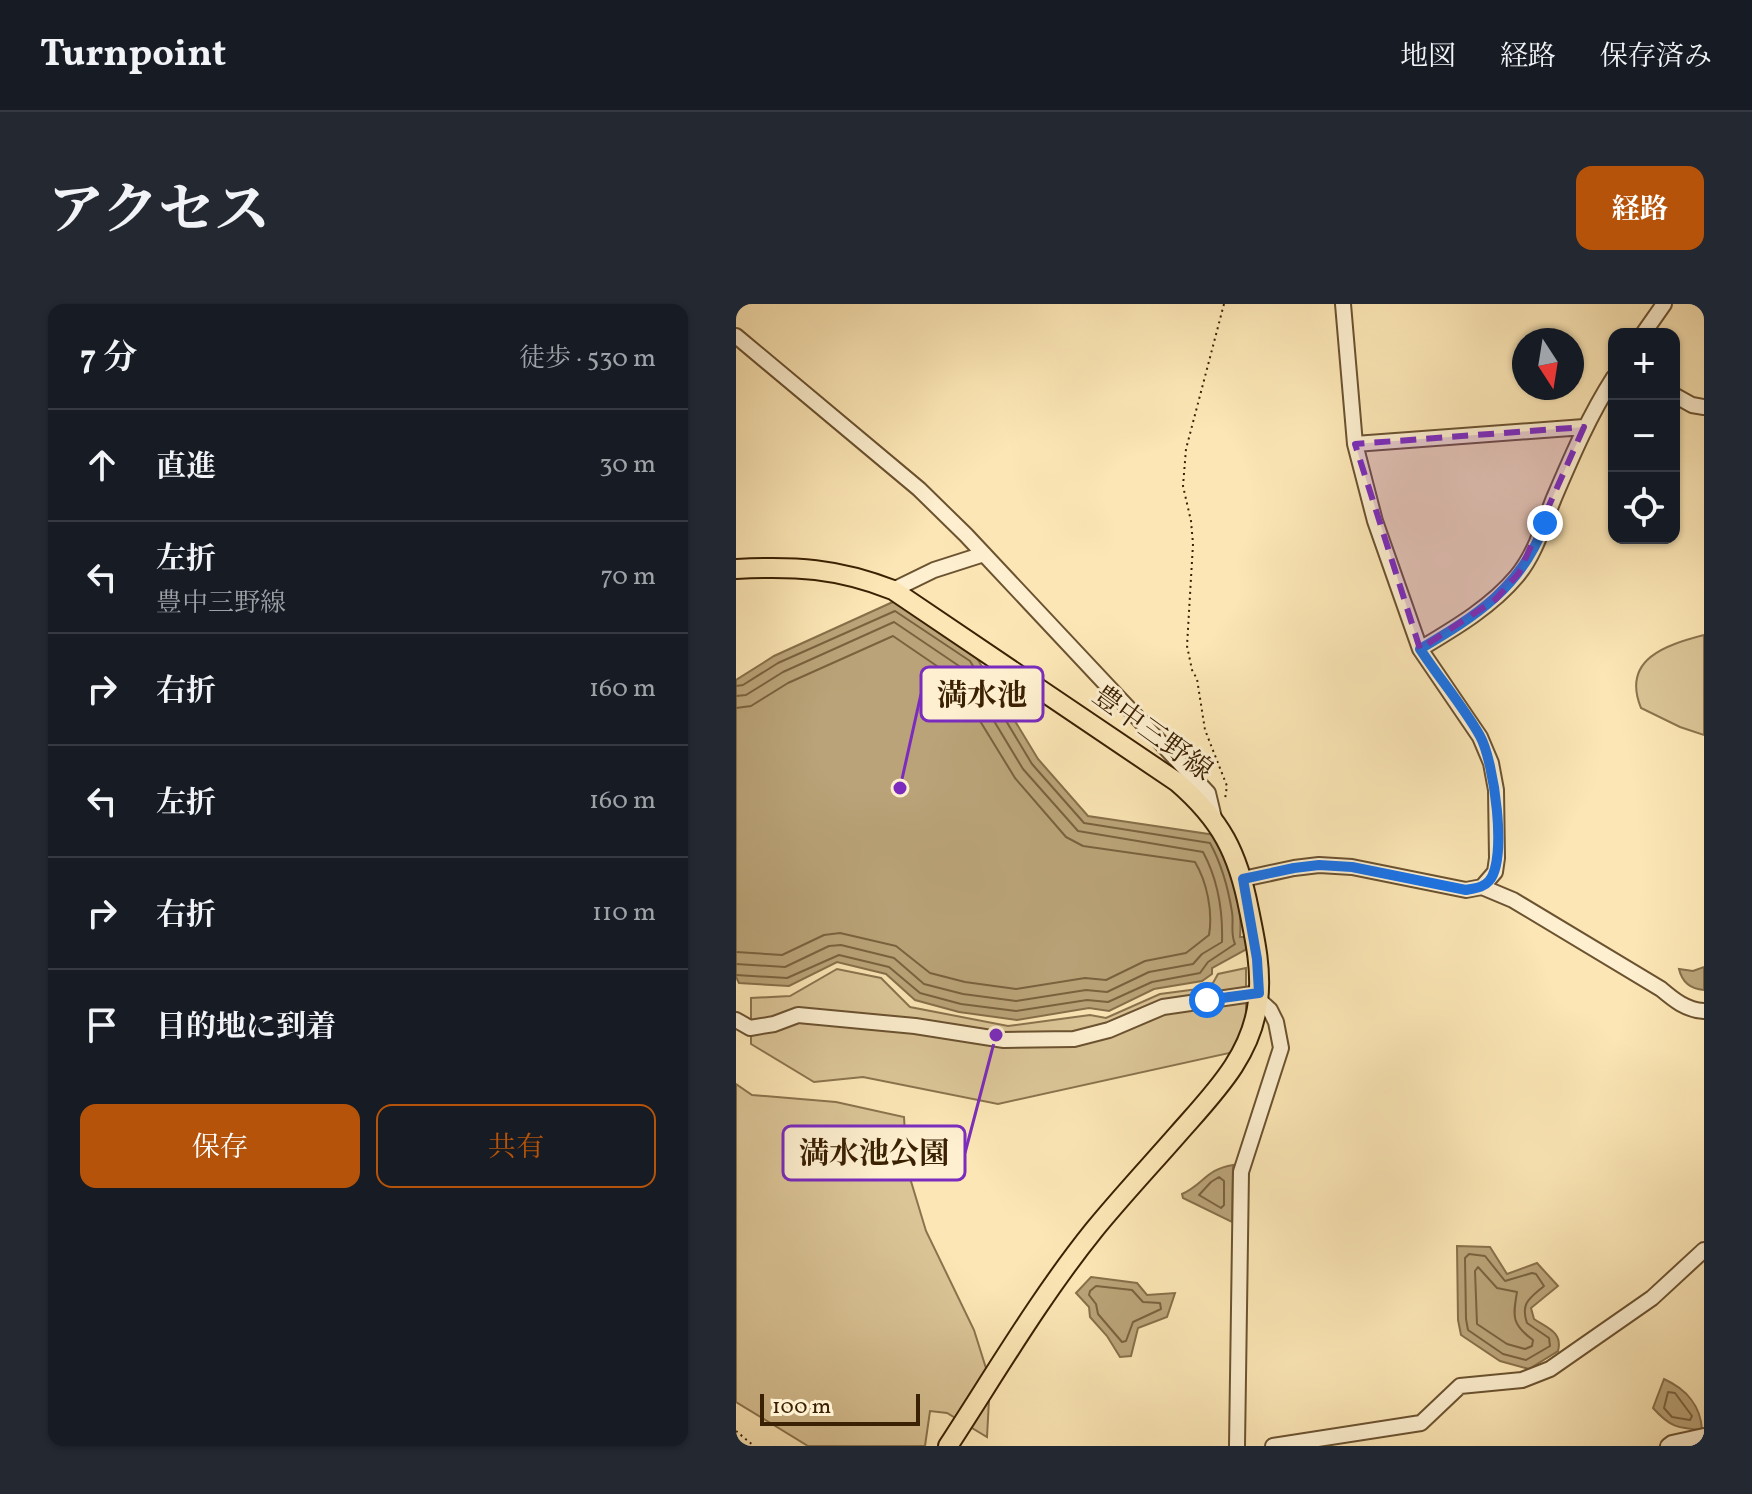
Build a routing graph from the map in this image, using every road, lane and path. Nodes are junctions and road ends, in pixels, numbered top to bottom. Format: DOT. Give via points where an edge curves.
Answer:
graph roads {
  1 [pos="1224,304"];
  2 [pos="1343,304"];
  3 [pos="1664,304"];
  4 [pos="1647,328"];
  5 [pos="736,336"];
  6 [pos="1607,398"];
  7 [pos="1680,398"];
  8 [pos="1704,407"];
  9 [pos="1584,427"];
  10 [pos="1355,444"];
  11 [pos="984,554"];
  12 [pos="736,569"];
  13 [pos="893,590"];
  14 [pos="1420,649"];
  15 [pos="1225,799"];
  16 [pos="1214,818"];
  17 [pos="1243,879"];
  18 [pos="1482,887"];
  19 [pos="1259,996"];
  20 [pos="1704,1011"];
  21 [pos="736,1020"];
  22 [pos="1704,1250"];
  23 [pos="736,1431"];
  24 [pos="1704,1436"];
  25 [pos="754,1446"];
  26 [pos="948,1446"];
  27 [pos="1237,1446"];
  28 [pos="1273,1446"];
  29 [pos="1668,1446"];
  1 -- 15 [label="path" via="1186,449 1183,486 1193,544 1187,646 1205,730 1227,786"];
  2 -- 10 [label="street"];
  3 -- 4 [label="street"];
  5 -- 11 [label="street" via="919,489"];
  6 -- 9 [label="street"];
  7 -- 8 [label="street"];
  9 -- 10 [label="street"];
  9 -- 14 [label="street" via="1537,544 1519,573 1496,599"];
  10 -- 14 [label="street" via="1375,521"];
  11 -- 13 [label="street"];
  11 -- 16 [label="street" via="1208,793"];
  12 -- 13 [label="main road, 豊中三野線" via="828,570"];
  13 -- 16 [label="main road, 豊中三野線" via="1177,782"];
  14 -- 18 [label="street" via="1480,737 1491,763 1497,858 1495,872"];
  16 -- 17 [label="main road, 豊中三野線"];
  17 -- 18 [label="street" via="1319,865 1466,890"];
  17 -- 19 [label="main road, 豊中三野線"];
  18 -- 20 [label="street" via="1526,908 1676,1002"];
  19 -- 21 [label="street" via="1163,1007 1074,1039 1004,1040 798,1015 750,1028"];
  19 -- 26 [label="main road, 豊中三野線" via="1248,1038 1227,1077 1093,1231"];
  19 -- 27 [label="street" via="1276,1022 1281,1048 1241,1172"];
  22 -- 28 [label="street" via="1652,1298 1550,1369 1522,1380 1460,1386 1421,1423"];
  23 -- 25 [label="path"];
  24 -- 29 [label="street"];
}
